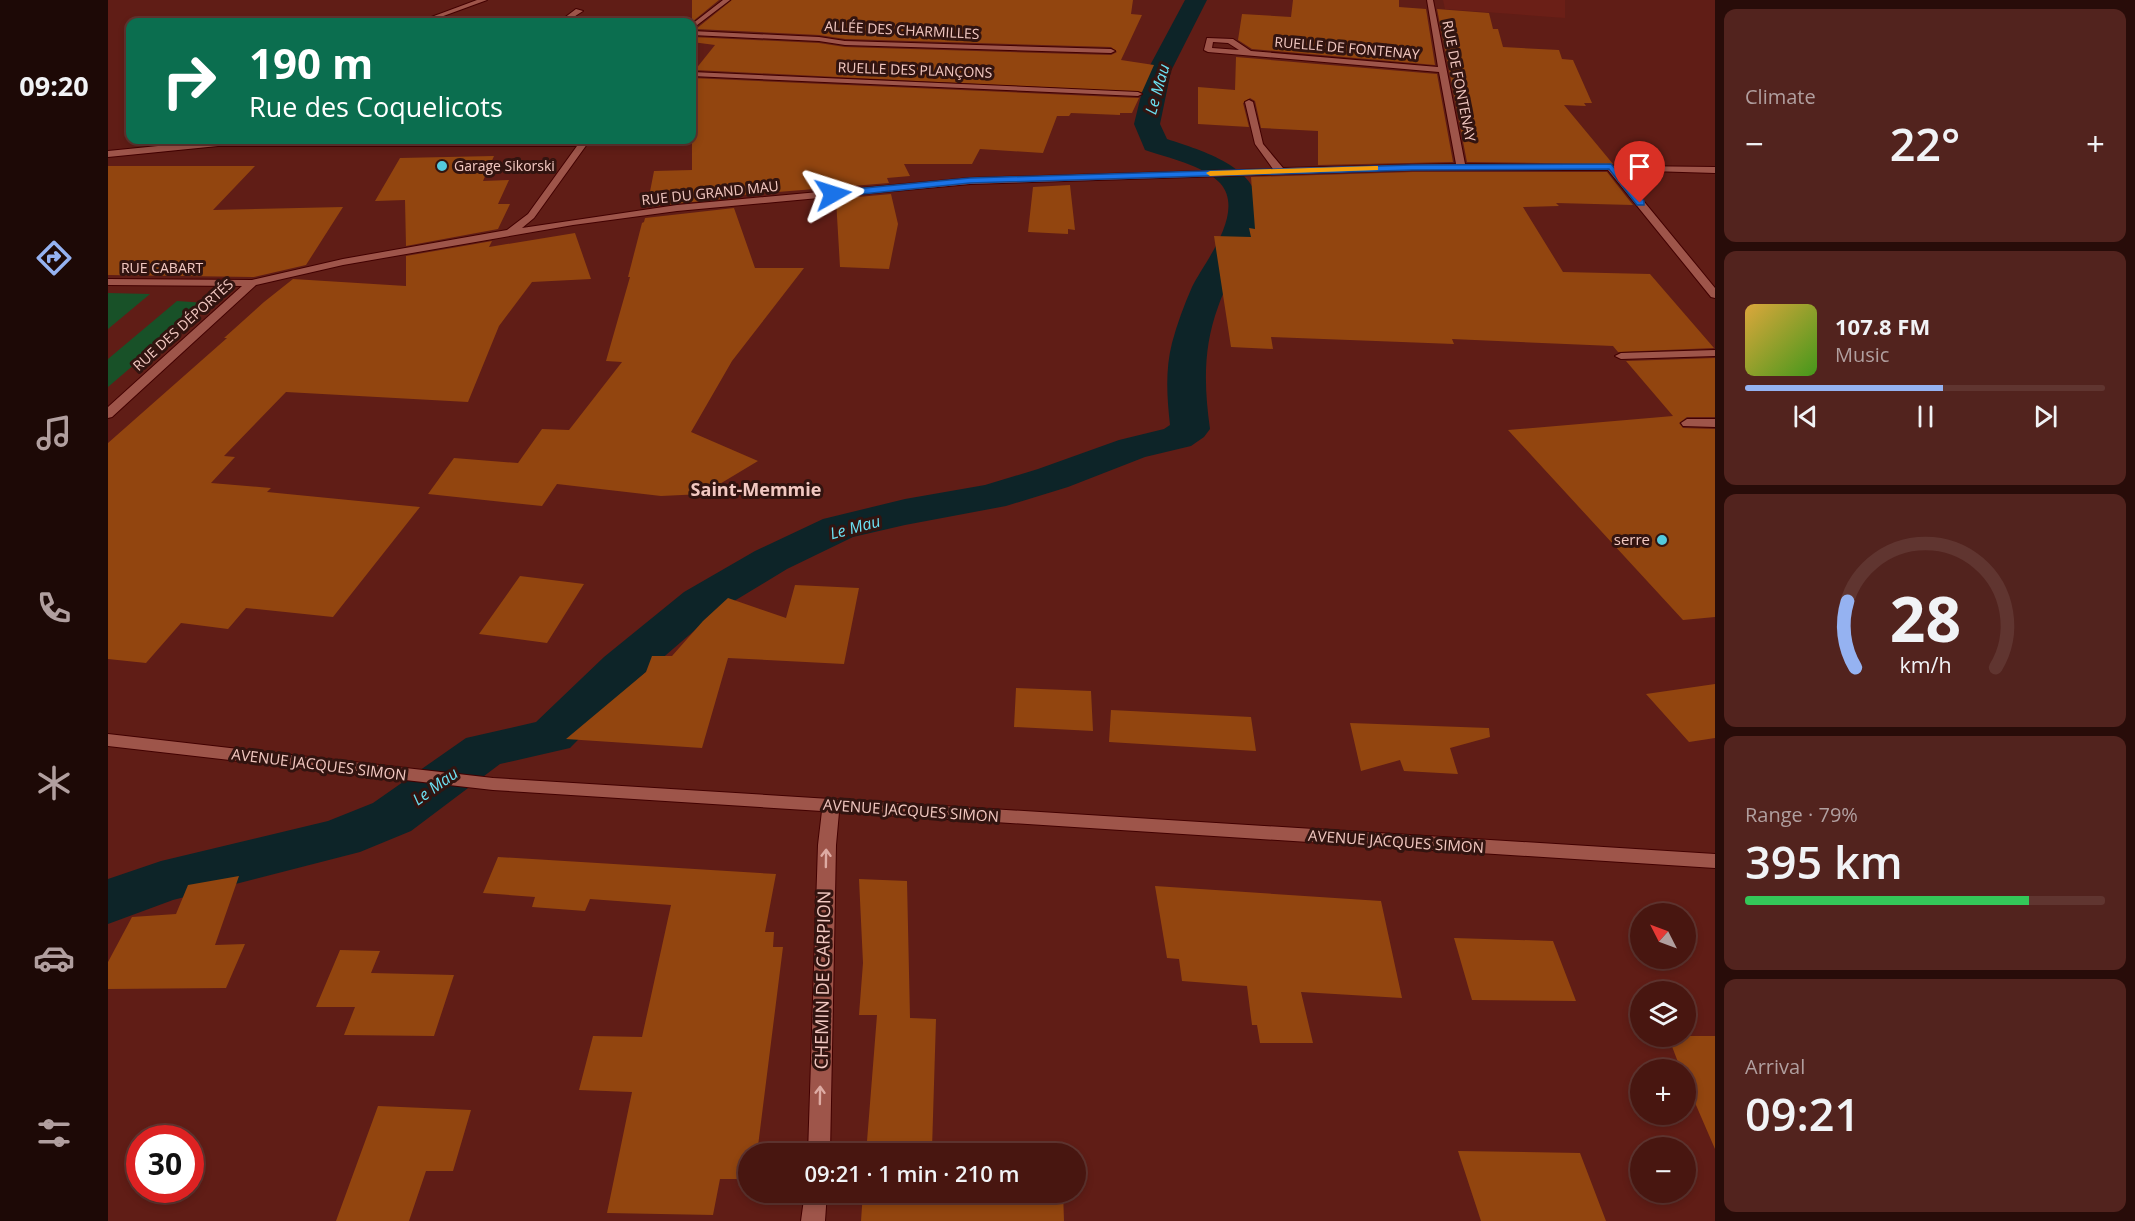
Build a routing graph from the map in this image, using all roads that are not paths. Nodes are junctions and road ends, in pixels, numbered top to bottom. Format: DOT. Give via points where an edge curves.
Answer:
graph roads {
  1 [pos="484,0"];
  2 [pos="726,0"];
  3 [pos="1430,0"];
  4 [pos="579,11"];
  5 [pos="433,18"];
  6 [pos="568,18"];
  7 [pos="696,24"];
  8 [pos="696,33"];
  9 [pos="1111,51"];
  10 [pos="1248,53"];
  11 [pos="1443,70"];
  12 [pos="696,74"];
  13 [pos="1138,94"];
  14 [pos="1249,102"];
  15 [pos="195,144"];
  16 [pos="583,144"];
  17 [pos="108,154"];
  18 [pos="1611,167"];
  19 [pos="1461,168"];
  20 [pos="1715,170"];
  21 [pos="1280,171"];
  22 [pos="510,234"];
  23 [pos="108,282"];
  24 [pos="252,283"];
  25 [pos="1715,295"];
  26 [pos="1715,353"];
  27 [pos="1621,356"];
  28 [pos="108,414"];
  29 [pos="1687,423"];
  30 [pos="1715,423"];
  31 [pos="108,740"];
  32 [pos="831,806"];
  33 [pos="1715,861"];
  34 [pos="819,1143"];
  35 [pos="815,1203"];
  36 [pos="813,1221"];
  1 -- 5 [label="street"];
  2 -- 7 [label="street"];
  3 -- 11 [label="street, RUE DE FONTENAY"];
  4 -- 6 [label="street"];
  8 -- 9 [label="street, ALLÉE DES CHARMILLES" via="845,43"];
  10 -- 11 [label="street, RUELLE DE FONTENAY"];
  11 -- 19 [label="street, RUE DE FONTENAY"];
  12 -- 13 [label="street, RUELLE DES PLANÇONS"];
  14 -- 21 [label="street" via="1259,144"];
  15 -- 17 [label="street"];
  16 -- 22 [label="street" via="531,216"];
  18 -- 19 [label="street, RUE DU GRAND MAU"];
  18 -- 20 [label="street, RUE DU GRAND MAU"];
  18 -- 25 [label="street"];
  19 -- 21 [label="street, RUE DU GRAND MAU"];
  21 -- 22 [label="street, RUE DU GRAND MAU" via="970,181 677,208"];
  22 -- 24 [label="street, RUE DU GRAND MAU" via="343,262"];
  23 -- 24 [label="street, RUE CABART"];
  24 -- 28 [label="street, RUE DES DÉPORTÉS"];
  26 -- 27 [label="street"];
  29 -- 30 [label="street"];
  31 -- 32 [label="street, AVENUE JACQUES SIMON" via="494,784"];
  32 -- 33 [label="street, AVENUE JACQUES SIMON"];
  34 -- 32 [label="street, CHEMIN DE CARPION, one-way"];
  35 -- 36 [label="street"];
}
